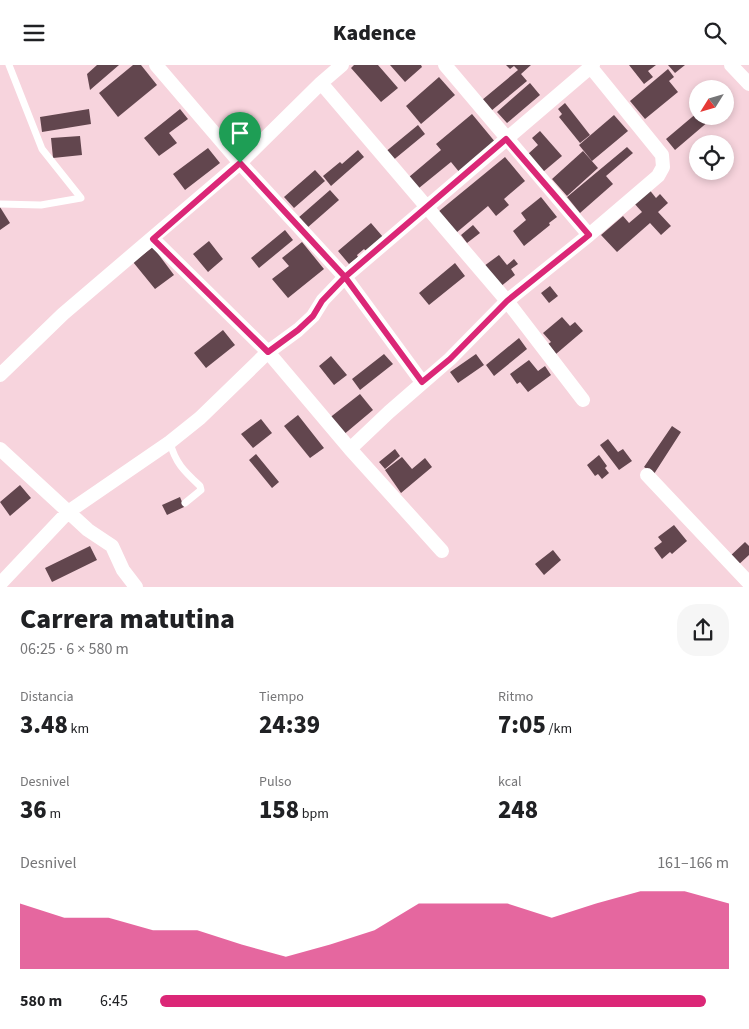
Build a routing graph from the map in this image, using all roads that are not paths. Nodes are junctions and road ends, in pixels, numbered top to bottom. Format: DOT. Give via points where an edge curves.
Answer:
graph roads {
  1 [pos="9,65"];
  2 [pos="342,65"];
  3 [pos="445,65"];
  4 [pos="731,65"];
  5 [pos="591,66"];
  6 [pos="160,67"];
  7 [pos="320,83"];
  8 [pos="749,84"];
  9 [pos="506,139"];
  10 [pos="240,163"];
  11 [pos="0,204"];
  12 [pos="427,208"];
  13 [pos="589,235"];
  14 [pos="153,239"];
  15 [pos="345,277"];
  16 [pos="507,301"];
  17 [pos="268,352"];
  18 [pos="0,375"];
  19 [pos="422,382"];
  20 [pos="583,401"];
  21 [pos="170,442"];
  22 [pos="0,449"];
  23 [pos="350,449"];
  24 [pos="647,475"];
  25 [pos="185,503"];
  26 [pos="68,512"];
  27 [pos="442,551"];
  28 [pos="749,583"];
  29 [pos="0,585"];
  30 [pos="136,587"];
  1 -- 11 [label="lane" via="42,149 81,199 41,205"];
  2 -- 7 [label="street"];
  3 -- 9 [label="street"];
  4 -- 8 [label="street"];
  5 -- 9 [label="street"];
  5 -- 13 [label="street" via="662,155 663,167 658,176"];
  6 -- 10 [label="street"];
  7 -- 10 [label="street"];
  7 -- 12 [label="street"];
  9 -- 12 [label="street"];
  9 -- 13 [label="street"];
  10 -- 14 [label="street"];
  10 -- 15 [label="street"];
  12 -- 15 [label="street"];
  12 -- 16 [label="street"];
  13 -- 16 [label="street"];
  14 -- 17 [label="street"];
  14 -- 18 [label="street" via="63,314"];
  15 -- 17 [label="street" via="322,301 313,316"];
  15 -- 19 [label="street"];
  16 -- 19 [label="street" via="450,359"];
  16 -- 20 [label="street"];
  17 -- 21 [label="street"];
  17 -- 23 [label="street"];
  19 -- 23 [label="street"];
  21 -- 25 [label="lane" via="182,469 201,490"];
  21 -- 26 [label="street"];
  22 -- 26 [label="street"];
  23 -- 27 [label="street"];
  24 -- 28 [label="street"];
  26 -- 29 [label="street"];
  26 -- 30 [label="street" via="112,546 123,570"];
}
